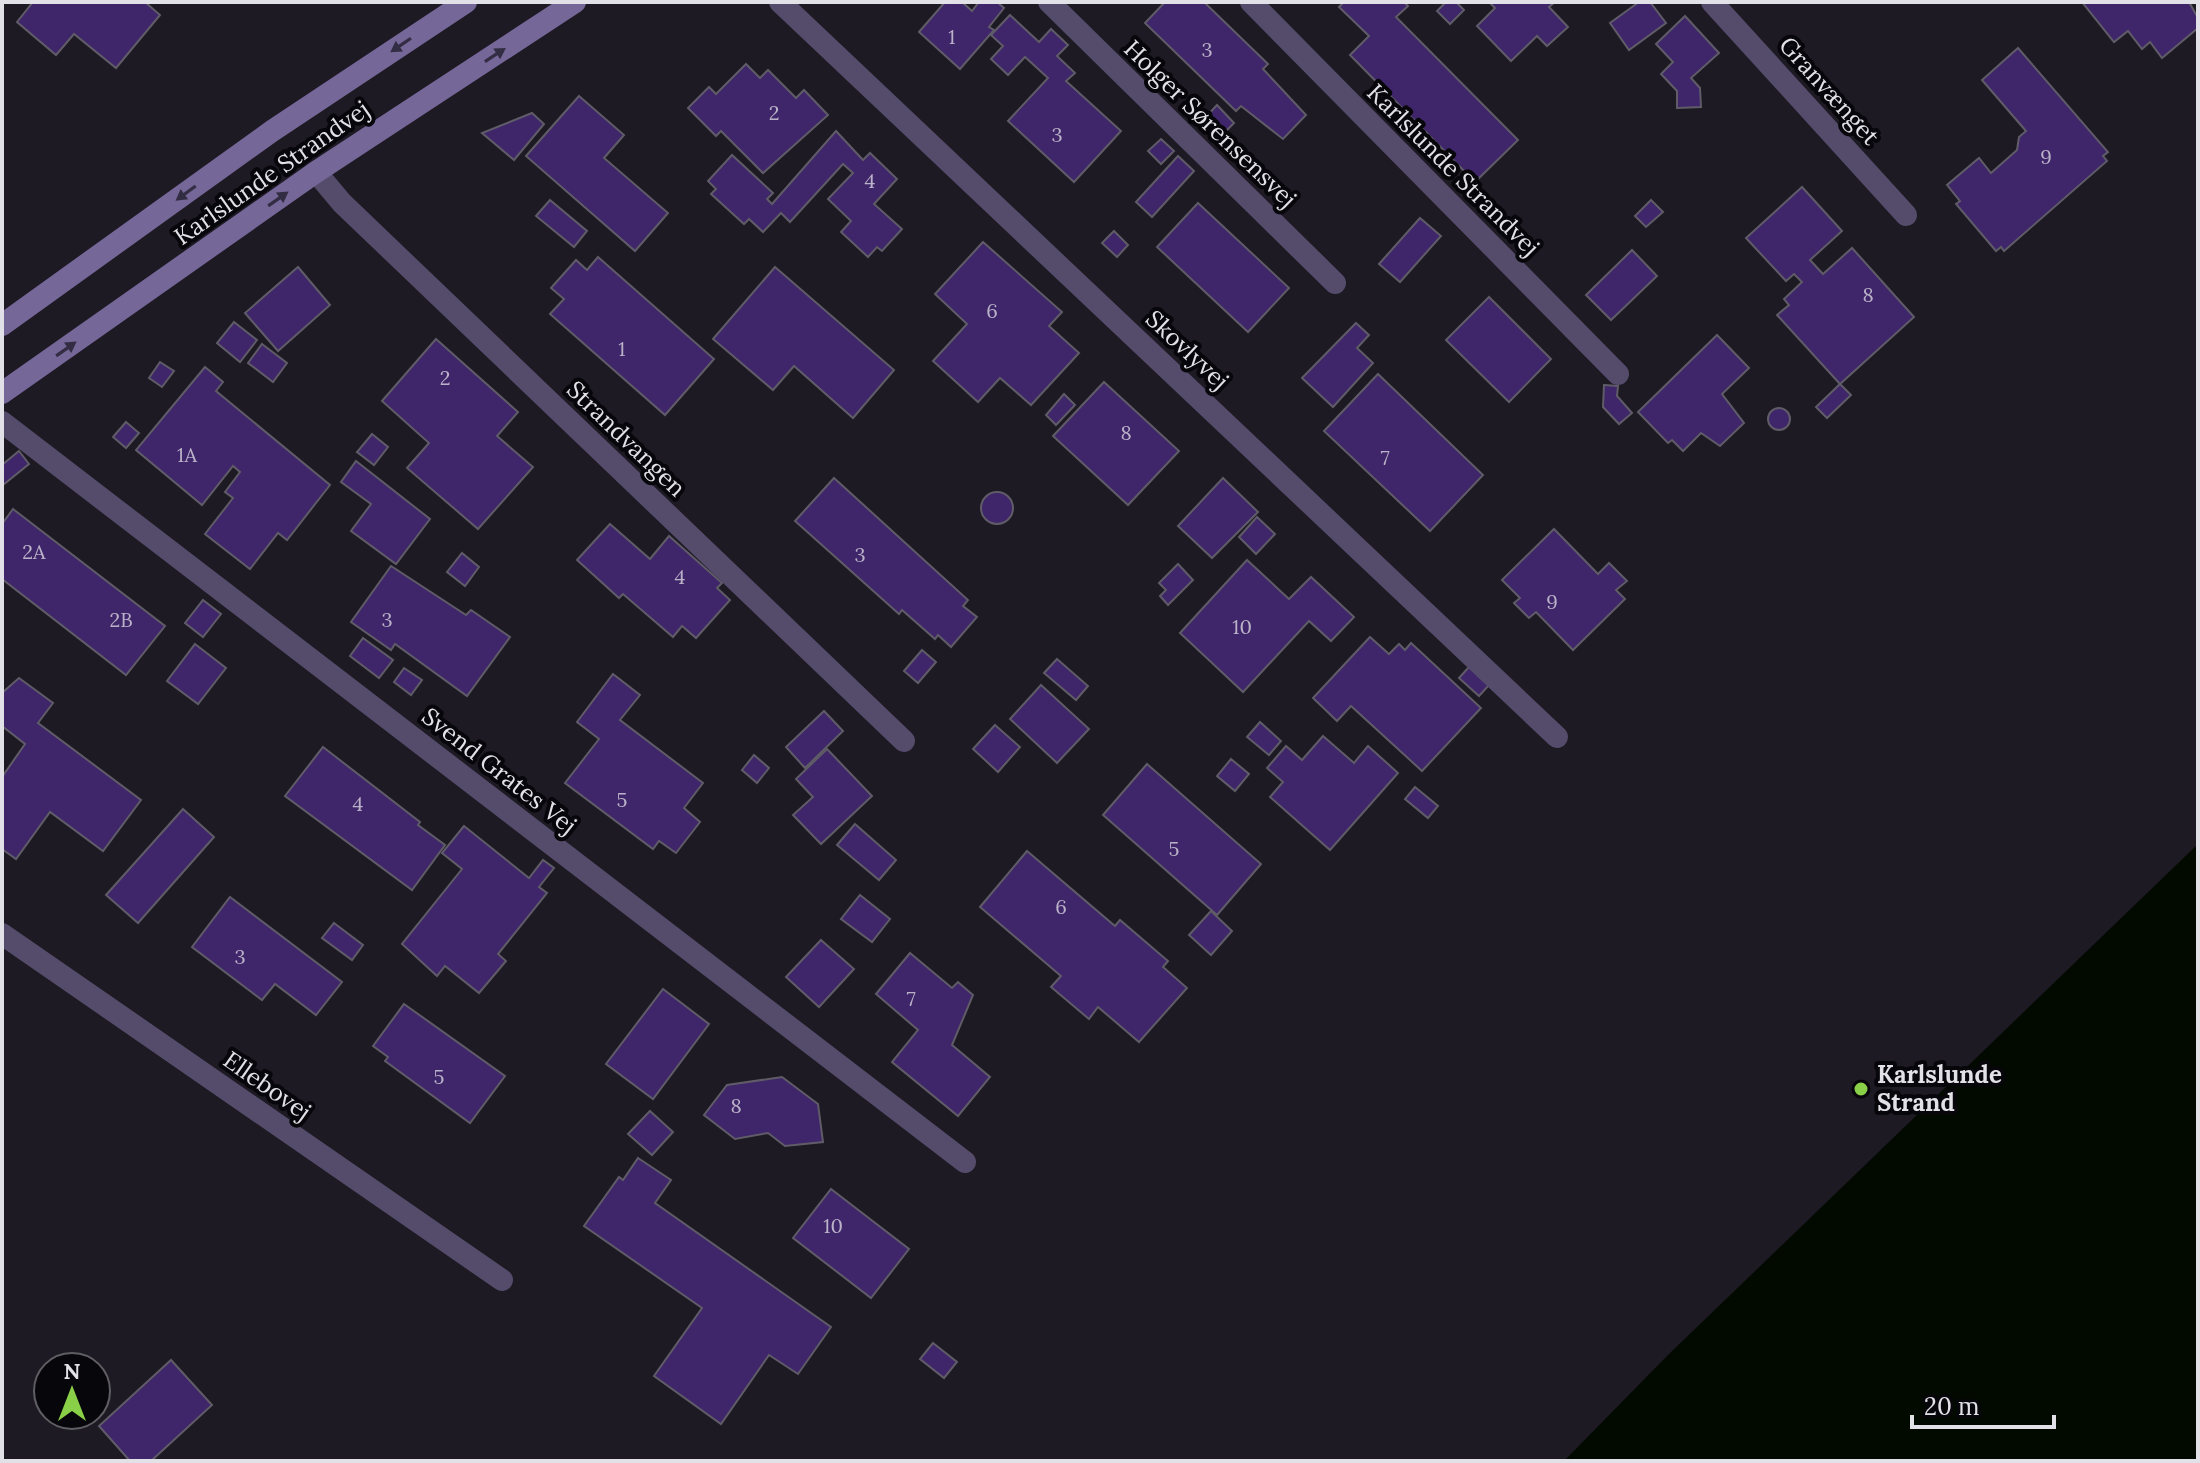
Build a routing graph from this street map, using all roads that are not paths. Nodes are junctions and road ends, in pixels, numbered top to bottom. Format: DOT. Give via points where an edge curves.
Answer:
graph roads {
  1 [pos="466,2"];
  2 [pos="575,2"];
  3 [pos="780,2"];
  4 [pos="1049,2"];
  5 [pos="1251,2"];
  6 [pos="1712,2"];
  7 [pos="316,172"];
  8 [pos="1906,215"];
  9 [pos="1335,283"];
  10 [pos="2,325"];
  11 [pos="1618,374"];
  12 [pos="2,393"];
  13 [pos="2,422"];
  14 [pos="1557,737"];
  15 [pos="904,741"];
  16 [pos="2,934"];
  17 [pos="965,1162"];
  18 [pos="502,1280"];
  1 -- 10 [label="main road, Karlslunde Strandvej, one-way" via="272,131"];
  7 -- 2 [label="main road, Karlslunde Strandvej, one-way"];
  3 -- 14 [label="street, Skovlyvej"];
  4 -- 9 [label="street, Holger Sørensensvej"];
  5 -- 11 [label="street, Karlslunde Strandvej"];
  6 -- 8 [label="street, Granvænget"];
  12 -- 7 [label="main road, Karlslunde Strandvej, one-way"];
  7 -- 15 [label="street, Strandvangen" via="342,203"];
  13 -- 17 [label="street, Svend Grates Vej"];
  16 -- 18 [label="street, Ellebovej"];
}
